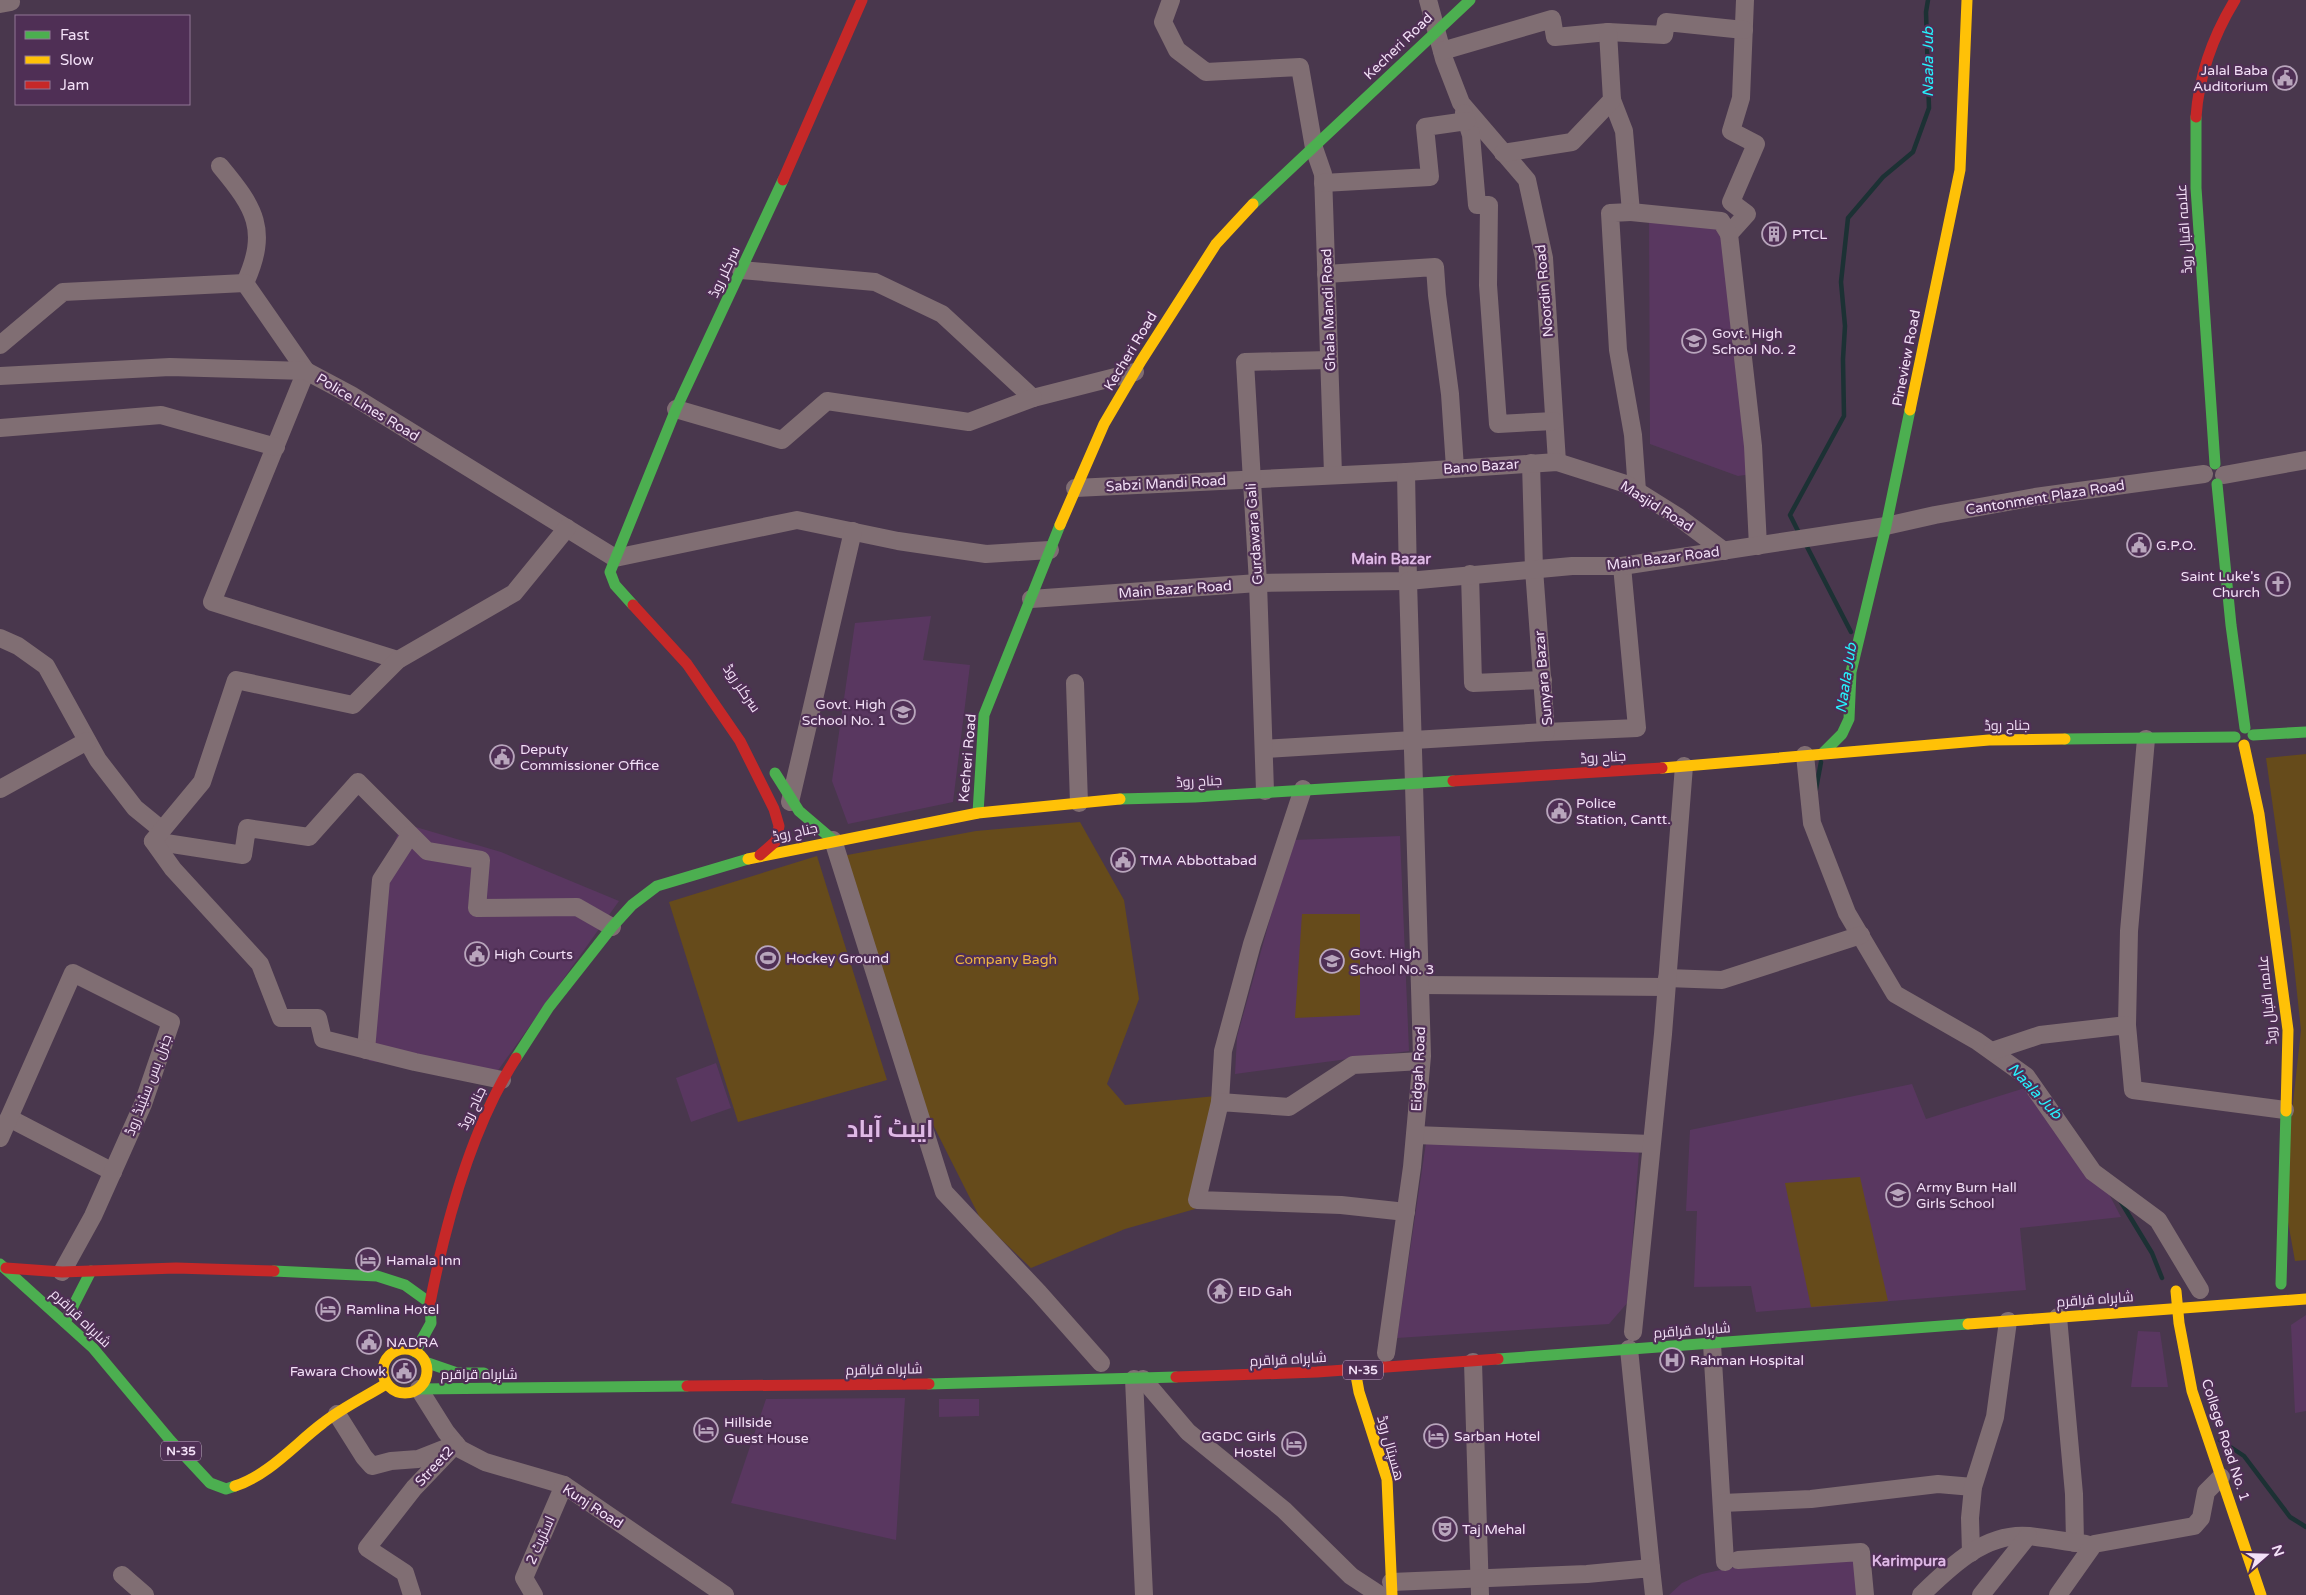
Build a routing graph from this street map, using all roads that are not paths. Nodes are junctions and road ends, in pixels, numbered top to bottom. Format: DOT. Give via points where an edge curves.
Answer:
graph roads {
  1 [pos="10,0"];
  2 [pos="862,0"];
  3 [pos="1171,0"];
  4 [pos="1428,0"];
  5 [pos="1470,0"];
  6 [pos="1745,0"];
  7 [pos="1967,0"];
  8 [pos="2235,0"];
  9 [pos="0,4"];
  10 [pos="1436,30"];
  11 [pos="1744,30"];
  12 [pos="1608,32"];
  13 [pos="1442,51"];
  14 [pos="1612,100"];
  15 [pos="1461,103"];
  16 [pos="1467,121"];
  17 [pos="1314,148"];
  18 [pos="1503,153"];
  19 [pos="220,166"];
  20 [pos="1323,183"];
  21 [pos="1630,212"];
  22 [pos="1729,234"];
  23 [pos="741,270"];
  24 [pos="1326,274"];
  25 [pos="245,283"];
  26 [pos="0,344"];
  27 [pos="1329,360"];
  28 [pos="306,371"];
  29 [pos="1135,372"];
  30 [pos="0,376"];
  31 [pos="1033,398"];
  32 [pos="676,409"];
  33 [pos="1554,421"];
  34 [pos="0,428"];
  35 [pos="276,447"];
  36 [pos="2306,460"];
  37 [pos="1531,462"];
  38 [pos="1557,462"];
  39 [pos="1455,468"];
  40 [pos="1406,472"];
  41 [pos="1333,474"];
  42 [pos="2215,474"];
  43 [pos="1250,478"];
  44 [pos="1075,488"];
  45 [pos="1637,491"];
  46 [pos="1886,526"];
  47 [pos="567,528"];
  48 [pos="853,531"];
  49 [pos="1758,546"];
  50 [pos="1050,550"];
  51 [pos="1724,551"];
  52 [pos="614,558"];
  53 [pos="1622,566"];
  54 [pos="1534,569"];
  55 [pos="626,574"];
  56 [pos="1470,574"];
  57 [pos="1408,581"];
  58 [pos="1258,583"];
  59 [pos="1031,599"];
  60 [pos="0,638"];
  61 [pos="398,660"];
  62 [pos="1543,680"];
  63 [pos="1075,683"];
  64 [pos="1849,719"];
  65 [pos="2249,731"];
  66 [pos="1546,732"];
  67 [pos="2306,732"];
  68 [pos="2234,737"];
  69 [pos="2146,739"];
  70 [pos="1412,740"];
  71 [pos="87,741"];
  72 [pos="2244,745"];
  73 [pos="1871,748"];
  74 [pos="1264,749"];
  75 [pos="1823,753"];
  76 [pos="1805,755"];
  77 [pos="771,765"];
  78 [pos="1684,766"];
  79 [pos="1415,784"];
  80 [pos="0,789"];
  81 [pos="1303,790"];
  82 [pos="1265,791"];
  83 [pos="1079,803"];
  84 [pos="785,809"];
  85 [pos="978,813"];
  86 [pos="158,835"];
  87 [pos="410,835"];
  88 [pos="791,835"];
  89 [pos="833,840"];
  90 [pos="785,849"];
  91 [pos="760,855"];
  92 [pos="612,927"];
  93 [pos="1860,935"];
  94 [pos="1666,983"];
  95 [pos="1420,986"];
  96 [pos="2128,1025"];
  97 [pos="366,1050"];
  98 [pos="1992,1051"];
  99 [pos="1421,1061"];
  100 [pos="502,1080"];
  101 [pos="1220,1102"];
  102 [pos="2285,1110"];
  103 [pos="9,1118"];
  104 [pos="1415,1135"];
  105 [pos="0,1138"];
  106 [pos="1651,1144"];
  107 [pos="113,1172"];
  108 [pos="1406,1212"];
  109 [pos="3,1266"];
  110 [pos="91,1271"];
  111 [pos="62,1272"];
  112 [pos="2281,1284"];
  113 [pos="2204,1289"];
  114 [pos="2306,1299"];
  115 [pos="430,1303"];
  116 [pos="2177,1308"];
  117 [pos="2058,1317"];
  118 [pos="2008,1321"];
  119 [pos="65,1322"];
  120 [pos="1631,1332"];
  121 [pos="1712,1344"];
  122 [pos="1629,1349"];
  123 [pos="415,1352"];
  124 [pos="1386,1352"];
  125 [pos="425,1362"];
  126 [pos="1473,1362"];
  127 [pos="1100,1363"];
  128 [pos="1355,1370"];
  129 [pos="496,1372"];
  130 [pos="1138,1379"];
  131 [pos="386,1384"];
  132 [pos="418,1389"];
  133 [pos="337,1414"];
  134 [pos="456,1444"];
  135 [pos="2221,1477"];
  136 [pos="564,1485"];
  137 [pos="1973,1487"];
  138 [pos="1722,1503"];
  139 [pos="2028,1536"];
  140 [pos="2075,1543"];
  141 [pos="2094,1544"];
  142 [pos="1971,1553"];
  143 [pos="1651,1568"];
  144 [pos="122,1576"];
  145 [pos="1479,1587"];
  146 [pos="1392,1588"];
  147 [pos="145,1595"];
  148 [pos="412,1595"];
  149 [pos="534,1595"];
  150 [pos="725,1595"];
  151 [pos="1144,1595"];
  152 [pos="1380,1595"];
  153 [pos="1654,1595"];
  154 [pos="1865,1595"];
  155 [pos="1921,1595"];
  156 [pos="1981,1595"];
  157 [pos="2058,1595"];
  158 [pos="2261,1595"];
  1 -- 9 [label="street"];
  2 -- 23 [label="main road, سرکلر روڈ"];
  3 -- 17 [label="street, Ghala Mandi Road" via="1163,22 1166,29 1177,50 1206,72 1300,68"];
  4 -- 10 [label="street, Noordin Road"];
  5 -- 10 [label="main road, Kecheri Road"];
  6 -- 11 [label="street"];
  7 -- 46 [label="main road, Pineview Road" via="1960,170"];
  8 -- 42 [label="main road, علامہ اقبال روڈ" via="2208,60 2196,113 2196,187"];
  10 -- 13 [label="street, Noordin Road"];
  10 -- 17 [label="main road, Kecheri Road"];
  11 -- 12 [label="street" via="1666,22 1664,36"];
  11 -- 22 [label="street" via="1741,98 1731,131 1756,144 1731,202 1747,214"];
  12 -- 13 [label="street" via="1555,37 1552,19"];
  12 -- 14 [label="street"];
  13 -- 15 [label="street, Noordin Road"];
  14 -- 18 [label="street" via="1572,142"];
  14 -- 21 [label="street" via="1624,131"];
  15 -- 16 [label="street"];
  15 -- 18 [label="street, Noordin Road"];
  16 -- 20 [label="street" via="1425,127 1430,177"];
  16 -- 33 [label="street" via="1477,205 1489,205 1488,285 1498,424"];
  17 -- 20 [label="street, Ghala Mandi Road"];
  17 -- 29 [label="main road, Kecheri Road" via="1250,206 1216,244"];
  18 -- 33 [label="street, Noordin Road" via="1526,180 1544,258"];
  19 -- 25 [label="street" via="244,194 253,212 258,235 256,259"];
  20 -- 24 [label="street, Ghala Mandi Road"];
  21 -- 22 [label="street" via="1721,221"];
  21 -- 45 [label="street" via="1610,213 1618,350 1633,435"];
  22 -- 49 [label="street" via="1753,446"];
  23 -- 31 [label="street" via="875,282 942,314"];
  23 -- 32 [label="main road, سرکلر روڈ"];
  24 -- 27 [label="street, Ghala Mandi Road"];
  24 -- 39 [label="street" via="1435,267"];
  25 -- 26 [label="street" via="63,292"];
  25 -- 28 [label="street"];
  27 -- 41 [label="street, Ghala Mandi Road"];
  27 -- 43 [label="street, Gurdawara Gali" via="1245,362"];
  28 -- 30 [label="street, Police Lines Road" via="170,367"];
  28 -- 35 [label="street"];
  28 -- 47 [label="street, Police Lines Road"];
  29 -- 31 [label="street"];
  29 -- 44 [label="main road, Kecheri Road" via="1104,424"];
  31 -- 32 [label="street" via="969,422 827,401 782,440"];
  32 -- 52 [label="main road, سرکلر روڈ"];
  33 -- 38 [label="street, Noordin Road"];
  34 -- 35 [label="street" via="161,415"];
  35 -- 61 [label="street" via="212,602"];
  36 -- 42 [label="street, Cantonment Plaza Road"];
  37 -- 38 [label="street, Bano Bazar"];
  37 -- 39 [label="street, Bano Bazar"];
  37 -- 54 [label="street, Sunyara Bazar"];
  38 -- 45 [label="street, Masjid Road" via="1626,484"];
  39 -- 40 [label="street, Bano Bazar"];
  40 -- 41 [label="street, Sabzi Mandi Road"];
  40 -- 57 [label="street"];
  41 -- 43 [label="street, Sabzi Mandi Road"];
  42 -- 46 [label="street, Cantonment Plaza Road" via="2035,497"];
  42 -- 65 [label="main road, علامہ اقبال روڈ" via="2231,625"];
  43 -- 44 [label="street, Sabzi Mandi Road"];
  43 -- 58 [label="street, Gurdawara Gali"];
  44 -- 50 [label="main road, Kecheri Road"];
  45 -- 51 [label="street, Masjid Road"];
  46 -- 49 [label="street, Main Bazar Road"];
  46 -- 64 [label="main road, Pineview Road" via="1851,672"];
  47 -- 52 [label="street, Police Lines Road"];
  47 -- 61 [label="street" via="514,593"];
  48 -- 50 [label="street" via="986,554"];
  48 -- 52 [label="street" via="797,520"];
  48 -- 84 [label="street"];
  49 -- 51 [label="street, Main Bazar Road"];
  50 -- 59 [label="main road, Kecheri Road"];
  51 -- 53 [label="street, Main Bazar Road"];
  52 -- 55 [label="main road"];
  52 -- 84 [label="main road, سرکلر روڈ" via="610,572 615,585 687,664"];
  53 -- 54 [label="street, Main Bazar Road"];
  53 -- 66 [label="street, Sunyara Bazar" via="1637,728"];
  54 -- 56 [label="street, Main Bazar Road"];
  54 -- 62 [label="street, Sunyara Bazar"];
  56 -- 57 [label="street, Main Bazar Road"];
  56 -- 62 [label="street" via="1473,683"];
  57 -- 58 [label="street, Main Bazar Road"];
  57 -- 70 [label="street"];
  58 -- 59 [label="street, Main Bazar Road"];
  58 -- 74 [label="street, Gurdawara Gali"];
  59 -- 85 [label="main road, Kecheri Road" via="984,715"];
  60 -- 71 [label="street" via="18,646 46,666"];
  61 -- 86 [label="street" via="353,705 236,680 202,782"];
  62 -- 66 [label="street, Sunyara Bazar"];
  63 -- 83 [label="street"];
  64 -- 73 [label="main road" via="1857,736"];
  64 -- 75 [label="main road" via="1842,734"];
  65 -- 67 [label="main road"];
  65 -- 68 [label="main road" via="2237,730"];
  65 -- 72 [label="main road" via="2252,740"];
  66 -- 70 [label="street"];
  68 -- 69 [label="main road, جناح روڈ"];
  68 -- 72 [label="main road"];
  69 -- 73 [label="main road, جناح روڈ" via="1989,740"];
  69 -- 96 [label="street" via="2129,931"];
  70 -- 74 [label="street"];
  70 -- 79 [label="street"];
  71 -- 80 [label="street"];
  71 -- 86 [label="street" via="98,760"];
  72 -- 102 [label="main road, علامہ اقبال روڈ" via="2259,814 2288,1030"];
  73 -- 75 [label="main road, جناح روڈ"];
  74 -- 82 [label="street, Gurdawara Gali"];
  75 -- 76 [label="main road, جناح روڈ"];
  76 -- 78 [label="main road, جناح روڈ"];
  76 -- 93 [label="street" via="1812,823 1847,913"];
  77 -- 84 [label="main road, سرکلر روڈ"];
  78 -- 79 [label="main road, جناح روڈ"];
  78 -- 94 [label="street"];
  79 -- 81 [label="main road, جناح روڈ"];
  79 -- 95 [label="street, Eidgah Road"];
  81 -- 82 [label="main road, جناح روڈ"];
  81 -- 101 [label="street" via="1252,944 1223,1051"];
  82 -- 83 [label="main road, جناح روڈ"];
  83 -- 85 [label="main road, جناح روڈ"];
  84 -- 89 [label="main road, سرکلر روڈ" via="802,816"];
  84 -- 91 [label="main road" via="776,841"];
  85 -- 89 [label="main road, جناح روڈ"];
  86 -- 87 [label="street" via="243,855 247,828 309,837 358,782"];
  86 -- 97 [label="street" via="173,869 260,964 281,1018 318,1018 323,1039"];
  87 -- 92 [label="street" via="427,852 481,860 477,908 576,907"];
  87 -- 97 [label="street" via="381,880"];
  88 -- 90 [label="main road"];
  89 -- 90 [label="main road, جناح روڈ"];
  89 -- 127 [label="street" via="944,1192 1040,1293"];
  90 -- 91 [label="main road, جناح روڈ"];
  91 -- 92 [label="main road, جناح روڈ" via="657,886"];
  92 -- 100 [label="main road, جناح روڈ" via="549,1008"];
  93 -- 94 [label="street" via="1722,980"];
  93 -- 98 [label="street" via="1895,994"];
  94 -- 95 [label="street"];
  94 -- 106 [label="street"];
  95 -- 99 [label="street, Eidgah Road"];
  96 -- 98 [label="street" via="2040,1035"];
  96 -- 102 [label="street" via="2133,1090"];
  97 -- 100 [label="street"];
  98 -- 113 [label="street" via="2026,1076 2093,1172 2158,1220"];
  99 -- 101 [label="street" via="1353,1065 1289,1107"];
  99 -- 104 [label="street, Eidgah Road"];
  100 -- 115 [label="main road, جناح روڈ" via="473,1143 438,1262"];
  101 -- 108 [label="street" via="1197,1200 1341,1205"];
  102 -- 112 [label="main road, علامہ اقبال روڈ"];
  103 -- 105 [label="street, جنرل بس سٹینڈ روڈ"];
  103 -- 107 [label="street"];
  103 -- 107 [label="street, جنرل بس سٹینڈ روڈ" via="74,973 171,1022 143,1104"];
  104 -- 106 [label="street"];
  104 -- 108 [label="street, Eidgah Road"];
  106 -- 120 [label="street"];
  107 -- 111 [label="street, جنرل بس سٹینڈ روڈ"];
  108 -- 124 [label="street, Eidgah Road"];
  109 -- 111 [label="main road, شاہراہ قراقرم / N-35"];
  109 -- 119 [label="main road, شاہراہ قراقرم / N-35"];
  110 -- 111 [label="main road, شاہراہ قراقرم / N-35"];
  110 -- 115 [label="main road, شاہراہ قراقرم / N-35" via="185,1268 377,1276 399,1281"];
  110 -- 119 [label="main road"];
  113 -- 116 [label="main road, College Road No. 1" via="2171,1292"];
  114 -- 116 [label="main road, شاہراہ قراقرم / N-35"];
  115 -- 123 [label="main road" via="431,1323"];
  116 -- 117 [label="main road, شاہراہ قراقرم / N-35"];
  116 -- 135 [label="main road, College Road No. 1" via="2192,1391"];
  117 -- 118 [label="main road, شاہراہ قراقرم / N-35"];
  117 -- 140 [label="street" via="2074,1494"];
  118 -- 121 [label="main road, شاہراہ قراقرم / N-35"];
  118 -- 137 [label="street" via="1995,1418"];
  119 -- 133 [label="main road, شاہراہ قراقرم / N-35" via="93,1348 210,1483 226,1489 244,1483 284,1456"];
  121 -- 122 [label="main road, شاہراہ قراقرم / N-35"];
  121 -- 138 [label="street"];
  122 -- 126 [label="main road, شاہراہ قراقرم / N-35"];
  122 -- 143 [label="street"];
  123 -- 125 [label="main road, شاہراہ قراقرم"];
  123 -- 131 [label="main road" via="401,1349 388,1356 382,1370"];
  125 -- 129 [label="main road, شاہراہ قراقرم" via="457,1373"];
  125 -- 132 [label="main road, شاہراہ قراقرم" via="426,1376"];
  126 -- 128 [label="main road, شاہراہ قراقرم / N-35"];
  126 -- 145 [label="street"];
  128 -- 130 [label="main road, شاہراہ قراقرم / N-35"];
  128 -- 146 [label="main road, ھسپتال روڈ" via="1387,1479"];
  130 -- 132 [label="main road, شاہراہ قراقرم / N-35"];
  130 -- 151 [label="street"];
  130 -- 152 [label="street" via="1188,1432 1284,1510 1350,1576"];
  131 -- 132 [label="main road, شاہراہ قراقرم / N-35" via="397,1393"];
  131 -- 133 [label="main road, شاہراہ قراقرم / N-35"];
  132 -- 134 [label="street, Kunj Road"];
  133 -- 134 [label="street, Street2" via="372,1466 418,1459"];
  134 -- 136 [label="street, Kunj Road" via="485,1462"];
  134 -- 148 [label="street, Street2" via="414,1488 366,1548 405,1572"];
  135 -- 141 [label="street" via="2206,1492 2201,1518 2194,1526"];
  135 -- 158 [label="main road, College Road No. 1"];
  136 -- 149 [label="street, اسٹریٹ 2" via="524,1578"];
  136 -- 150 [label="street, Kunj Road"];
  137 -- 138 [label="street" via="1938,1484 1811,1499"];
  137 -- 142 [label="street"];
  138 -- 154 [label="street" via="1731,1561 1861,1552"];
  139 -- 140 [label="street"];
  139 -- 142 [label="street" via="1989,1541"];
  139 -- 156 [label="street"];
  140 -- 141 [label="street"];
  141 -- 157 [label="street"];
  142 -- 155 [label="street"];
  143 -- 145 [label="street"];
  143 -- 153 [label="street"];
  144 -- 147 [label="street"];
  145 -- 146 [label="street"];
}
